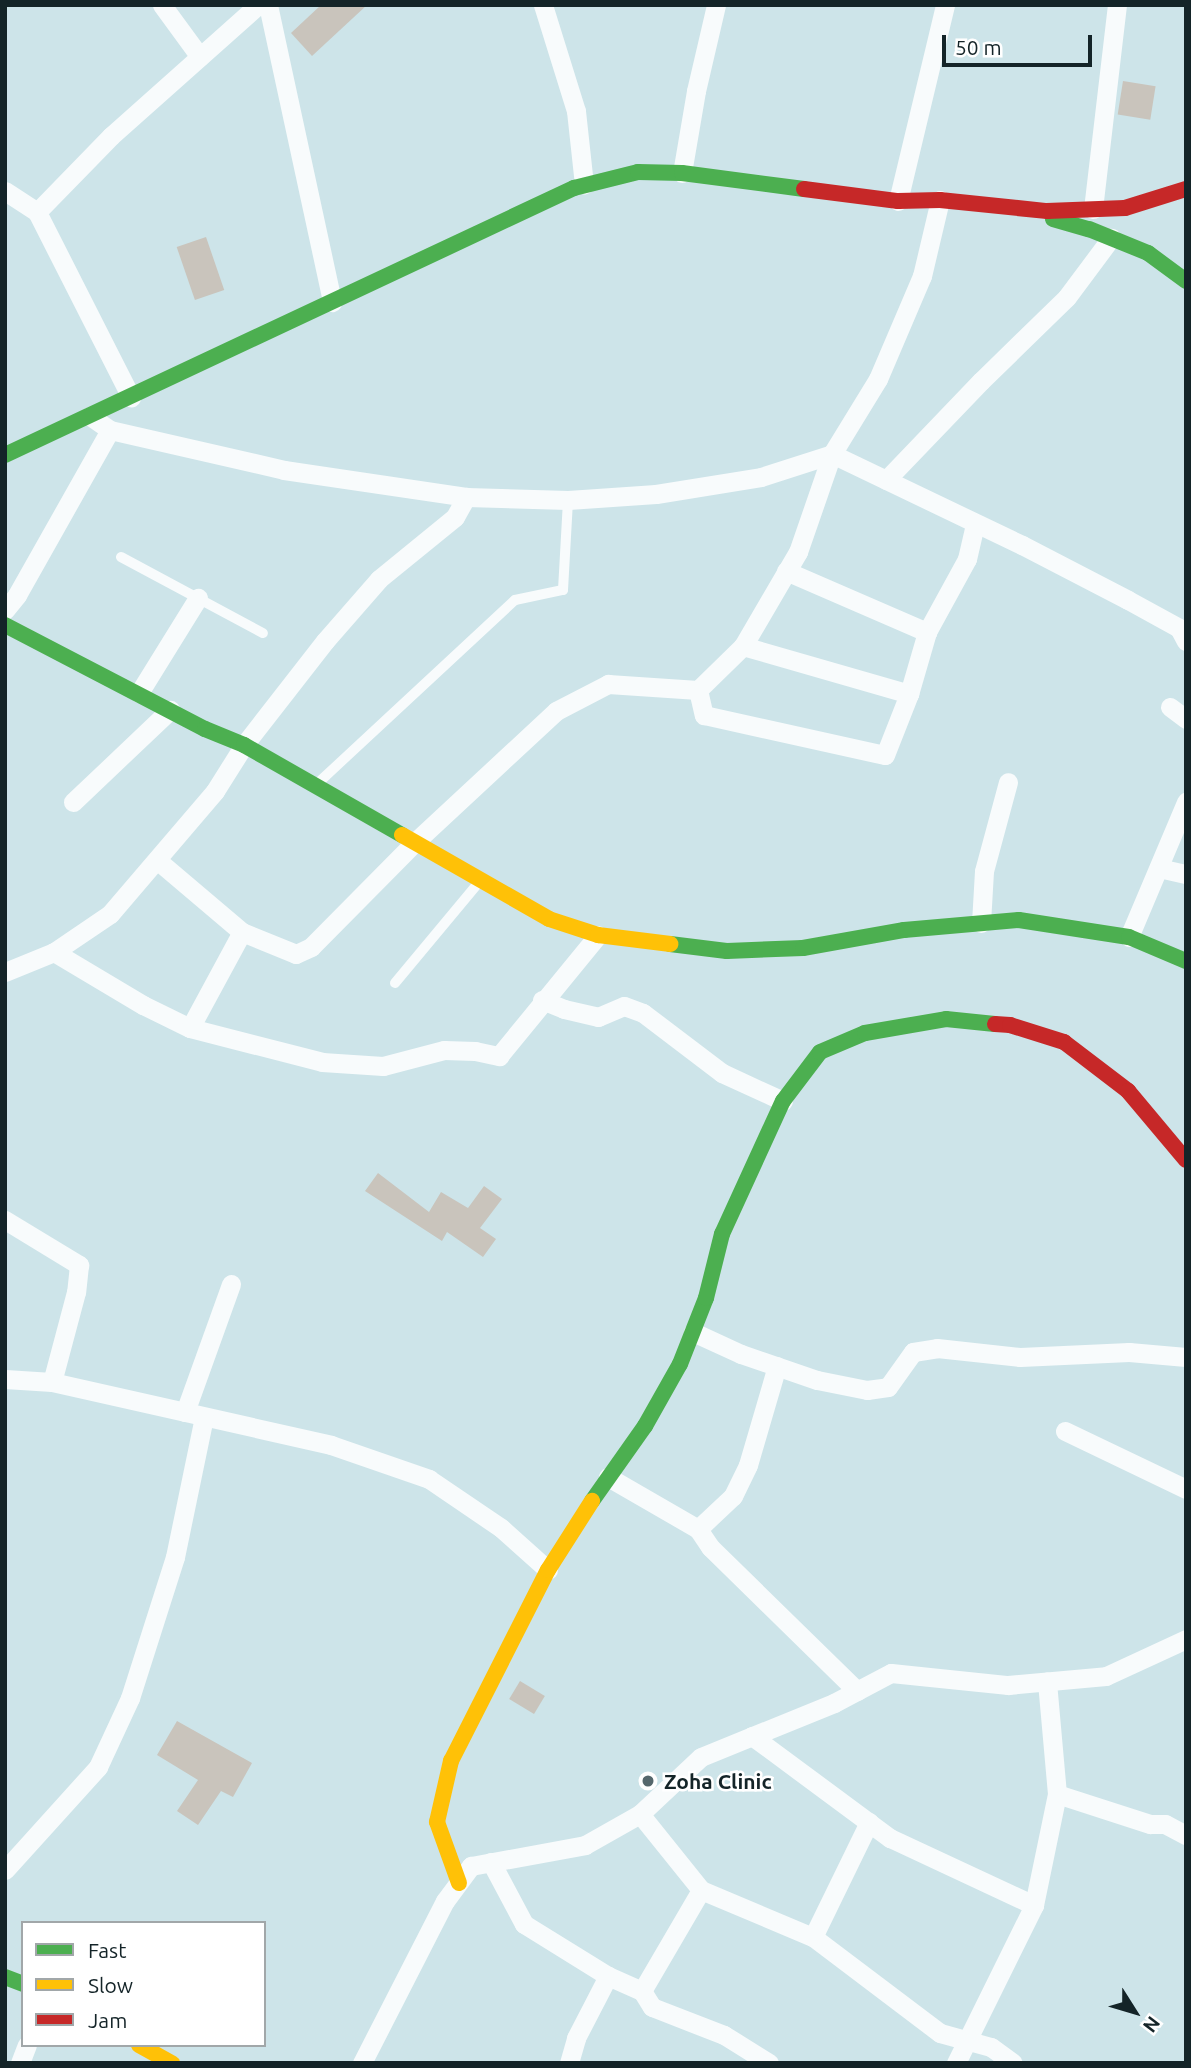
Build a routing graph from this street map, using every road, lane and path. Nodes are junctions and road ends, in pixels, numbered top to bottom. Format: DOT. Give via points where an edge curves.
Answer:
graph roads {
  1 [pos="162,5"];
  2 [pos="258,5"];
  3 [pos="268,5"];
  4 [pos="543,5"];
  5 [pos="716,5"];
  6 [pos="945,5"];
  7 [pos="1117,5"];
  8 [pos="200,57"];
  9 [pos="682,173"];
  10 [pos="584,185"];
  11 [pos="1186,189"];
  12 [pos="5,191"];
  13 [pos="898,201"];
  14 [pos="940,201"];
  15 [pos="1007,207"];
  16 [pos="1093,209"];
  17 [pos="37,212"];
  18 [pos="1111,238"];
  19 [pos="1186,281"];
  20 [pos="332,302"];
  21 [pos="131,397"];
  22 [pos="90,416"];
  23 [pos="110,430"];
  24 [pos="832,454"];
  25 [pos="5,455"];
  26 [pos="886,480"];
  27 [pos="466,497"];
  28 [pos="568,500"];
  29 [pos="975,524"];
  30 [pos="121,557"];
  31 [pos="786,571"];
  32 [pos="198,598"];
  33 [pos="5,610"];
  34 [pos="5,625"];
  35 [pos="927,632"];
  36 [pos="263,633"];
  37 [pos="1186,641"];
  38 [pos="743,646"];
  39 [pos="698,690"];
  40 [pos="139,693"];
  41 [pos="909,694"];
  42 [pos="170,710"];
  43 [pos="244,745"];
  44 [pos="1008,782"];
  45 [pos="315,786"];
  46 [pos="73,802"];
  47 [pos="1186,802"];
  48 [pos="414,843"];
  49 [pos="157,860"];
  50 [pos="1159,868"];
  51 [pos="1186,874"];
  52 [pos="480,881"];
  53 [pos="981,923"];
  54 [pos="242,932"];
  55 [pos="598,935"];
  56 [pos="1129,937"];
  57 [pos="54,952"];
  58 [pos="1186,961"];
  59 [pos="5,972"];
  60 [pos="396,983"];
  61 [pos="542,1000"];
  62 [pos="190,1028"];
  63 [pos="783,1101"];
  64 [pos="1186,1160"];
  65 [pos="5,1220"];
  66 [pos="231,1284"];
  67 [pos="693,1332"];
  68 [pos="1186,1357"];
  69 [pos="777,1366"];
  70 [pos="5,1379"];
  71 [pos="52,1382"];
  72 [pos="194,1415"];
  73 [pos="1065,1431"];
  74 [pos="608,1477"];
  75 [pos="1186,1489"];
  76 [pos="698,1529"];
  77 [pos="548,1570"];
  78 [pos="1186,1639"];
  79 [pos="1047,1681"];
  80 [pos="857,1690"];
  81 [pos="752,1736"];
  82 [pos="1058,1794"];
  83 [pos="640,1814"];
  84 [pos="869,1822"];
  85 [pos="1186,1835"];
  86 [pos="491,1862"];
  87 [pos="5,1871"];
  88 [pos="458,1883"];
  89 [pos="701,1889"];
  90 [pos="1034,1905"];
  91 [pos="813,1937"];
  92 [pos="608,1976"];
  93 [pos="642,1991"];
  94 [pos="969,2039"];
  95 [pos="143,2047"];
  96 [pos="172,2063"];
  97 [pos="362,2063"];
  98 [pos="569,2063"];
  99 [pos="769,2063"];
  100 [pos="956,2063"];
  101 [pos="1013,2063"];
  1 -- 8 [label="street"];
  2 -- 8 [label="street"];
  3 -- 20 [label="street"];
  4 -- 10 [label="street" via="576,111"];
  5 -- 9 [label="street"];
  6 -- 13 [label="street"];
  7 -- 16 [label="street"];
  8 -- 17 [label="street" via="111,136"];
  9 -- 10 [label="street" via="638,172"];
  9 -- 13 [label="street"];
  10 -- 20 [label="street"];
  11 -- 16 [label="street" via="1125,208"];
  12 -- 17 [label="street"];
  13 -- 14 [label="street"];
  14 -- 15 [label="street"];
  14 -- 24 [label="street" via="917,289 878,379"];
  15 -- 16 [label="street"];
  15 -- 18 [label="street"];
  17 -- 21 [label="street"];
  18 -- 19 [label="street" via="1148,253"];
  18 -- 26 [label="street" via="1067,297"];
  20 -- 21 [label="street"];
  21 -- 22 [label="street"];
  22 -- 23 [label="street"];
  22 -- 25 [label="street"];
  23 -- 27 [label="street" via="284,470"];
  23 -- 33 [label="street" via="18,595"];
  24 -- 26 [label="street"];
  24 -- 28 [label="street" via="761,477 656,494"];
  24 -- 31 [label="street"];
  26 -- 29 [label="street"];
  27 -- 28 [label="street"];
  27 -- 43 [label="street" via="456,517 379,579"];
  28 -- 45 [label="lane" via="564,590 515,600"];
  29 -- 35 [label="street" via="967,559"];
  29 -- 37 [label="street" via="1179,628"];
  30 -- 32 [label="lane"];
  31 -- 35 [label="street"];
  31 -- 38 [label="street"];
  32 -- 36 [label="lane"];
  32 -- 40 [label="street"];
  34 -- 40 [label="street"];
  35 -- 41 [label="street"];
  38 -- 39 [label="street"];
  38 -- 41 [label="street"];
  39 -- 41 [label="street" via="704,715 885,755"];
  39 -- 48 [label="street" via="608,684 556,711"];
  40 -- 42 [label="street"];
  42 -- 43 [label="street"];
  42 -- 46 [label="street"];
  43 -- 45 [label="street"];
  43 -- 49 [label="street" via="215,791"];
  44 -- 53 [label="street" via="984,871"];
  45 -- 48 [label="street"];
  47 -- 50 [label="street"];
  48 -- 52 [label="street"];
  48 -- 54 [label="street" via="311,947 296,954"];
  49 -- 54 [label="street"];
  49 -- 57 [label="street" via="110,914"];
  50 -- 51 [label="street"];
  50 -- 56 [label="street"];
  52 -- 55 [label="street" via="550,919"];
  52 -- 60 [label="lane"];
  53 -- 55 [label="street" via="904,930 803,948 727,951"];
  53 -- 56 [label="street" via="1019,920"];
  54 -- 62 [label="street"];
  55 -- 61 [label="street"];
  56 -- 58 [label="street"];
  57 -- 59 [label="street"];
  57 -- 62 [label="street"];
  61 -- 62 [label="street" via="499,1056 444,1050 383,1066 322,1062"];
  61 -- 63 [label="street" via="597,1017 624,1006 643,1013 722,1073"];
  63 -- 64 [label="street" via="820,1052 865,1034 946,1019 1010,1025 1064,1042 1128,1091"];
  63 -- 67 [label="street" via="722,1234"];
  65 -- 71 [label="street" via="79,1265"];
  66 -- 72 [label="street"];
  67 -- 69 [label="street"];
  67 -- 74 [label="street" via="645,1426"];
  68 -- 69 [label="street" via="1129,1352 1020,1357 937,1348 913,1352 888,1387 867,1390"];
  69 -- 76 [label="street" via="748,1465 733,1496"];
  70 -- 71 [label="street"];
  71 -- 72 [label="street"];
  72 -- 77 [label="street" via="331,1445 429,1479 501,1528"];
  72 -- 87 [label="street" via="175,1557 130,1698 98,1767"];
  73 -- 75 [label="street"];
  74 -- 76 [label="street"];
  74 -- 77 [label="street"];
  76 -- 80 [label="street" via="710,1547"];
  77 -- 88 [label="street" via="451,1761 436,1822"];
  78 -- 79 [label="street" via="1107,1676"];
  79 -- 80 [label="street" via="1008,1685 891,1673"];
  79 -- 82 [label="street"];
  80 -- 81 [label="street"];
  81 -- 83 [label="street" via="701,1756"];
  81 -- 84 [label="street"];
  82 -- 85 [label="street" via="1150,1824 1165,1824"];
  82 -- 90 [label="street"];
  83 -- 86 [label="street" via="585,1845"];
  83 -- 89 [label="street"];
  84 -- 90 [label="street" via="890,1838"];
  84 -- 91 [label="street"];
  86 -- 88 [label="street" via="471,1866"];
  86 -- 92 [label="street" via="524,1924"];
  88 -- 97 [label="street"];
  89 -- 91 [label="street"];
  89 -- 93 [label="street"];
  90 -- 94 [label="street"];
  91 -- 94 [label="street" via="940,2033"];
  92 -- 93 [label="street"];
  92 -- 98 [label="street" via="576,2038"];
  93 -- 99 [label="street" via="652,2007 724,2035"];
  94 -- 100 [label="street"];
  94 -- 101 [label="street"];
  95 -- 96 [label="street"];
}
